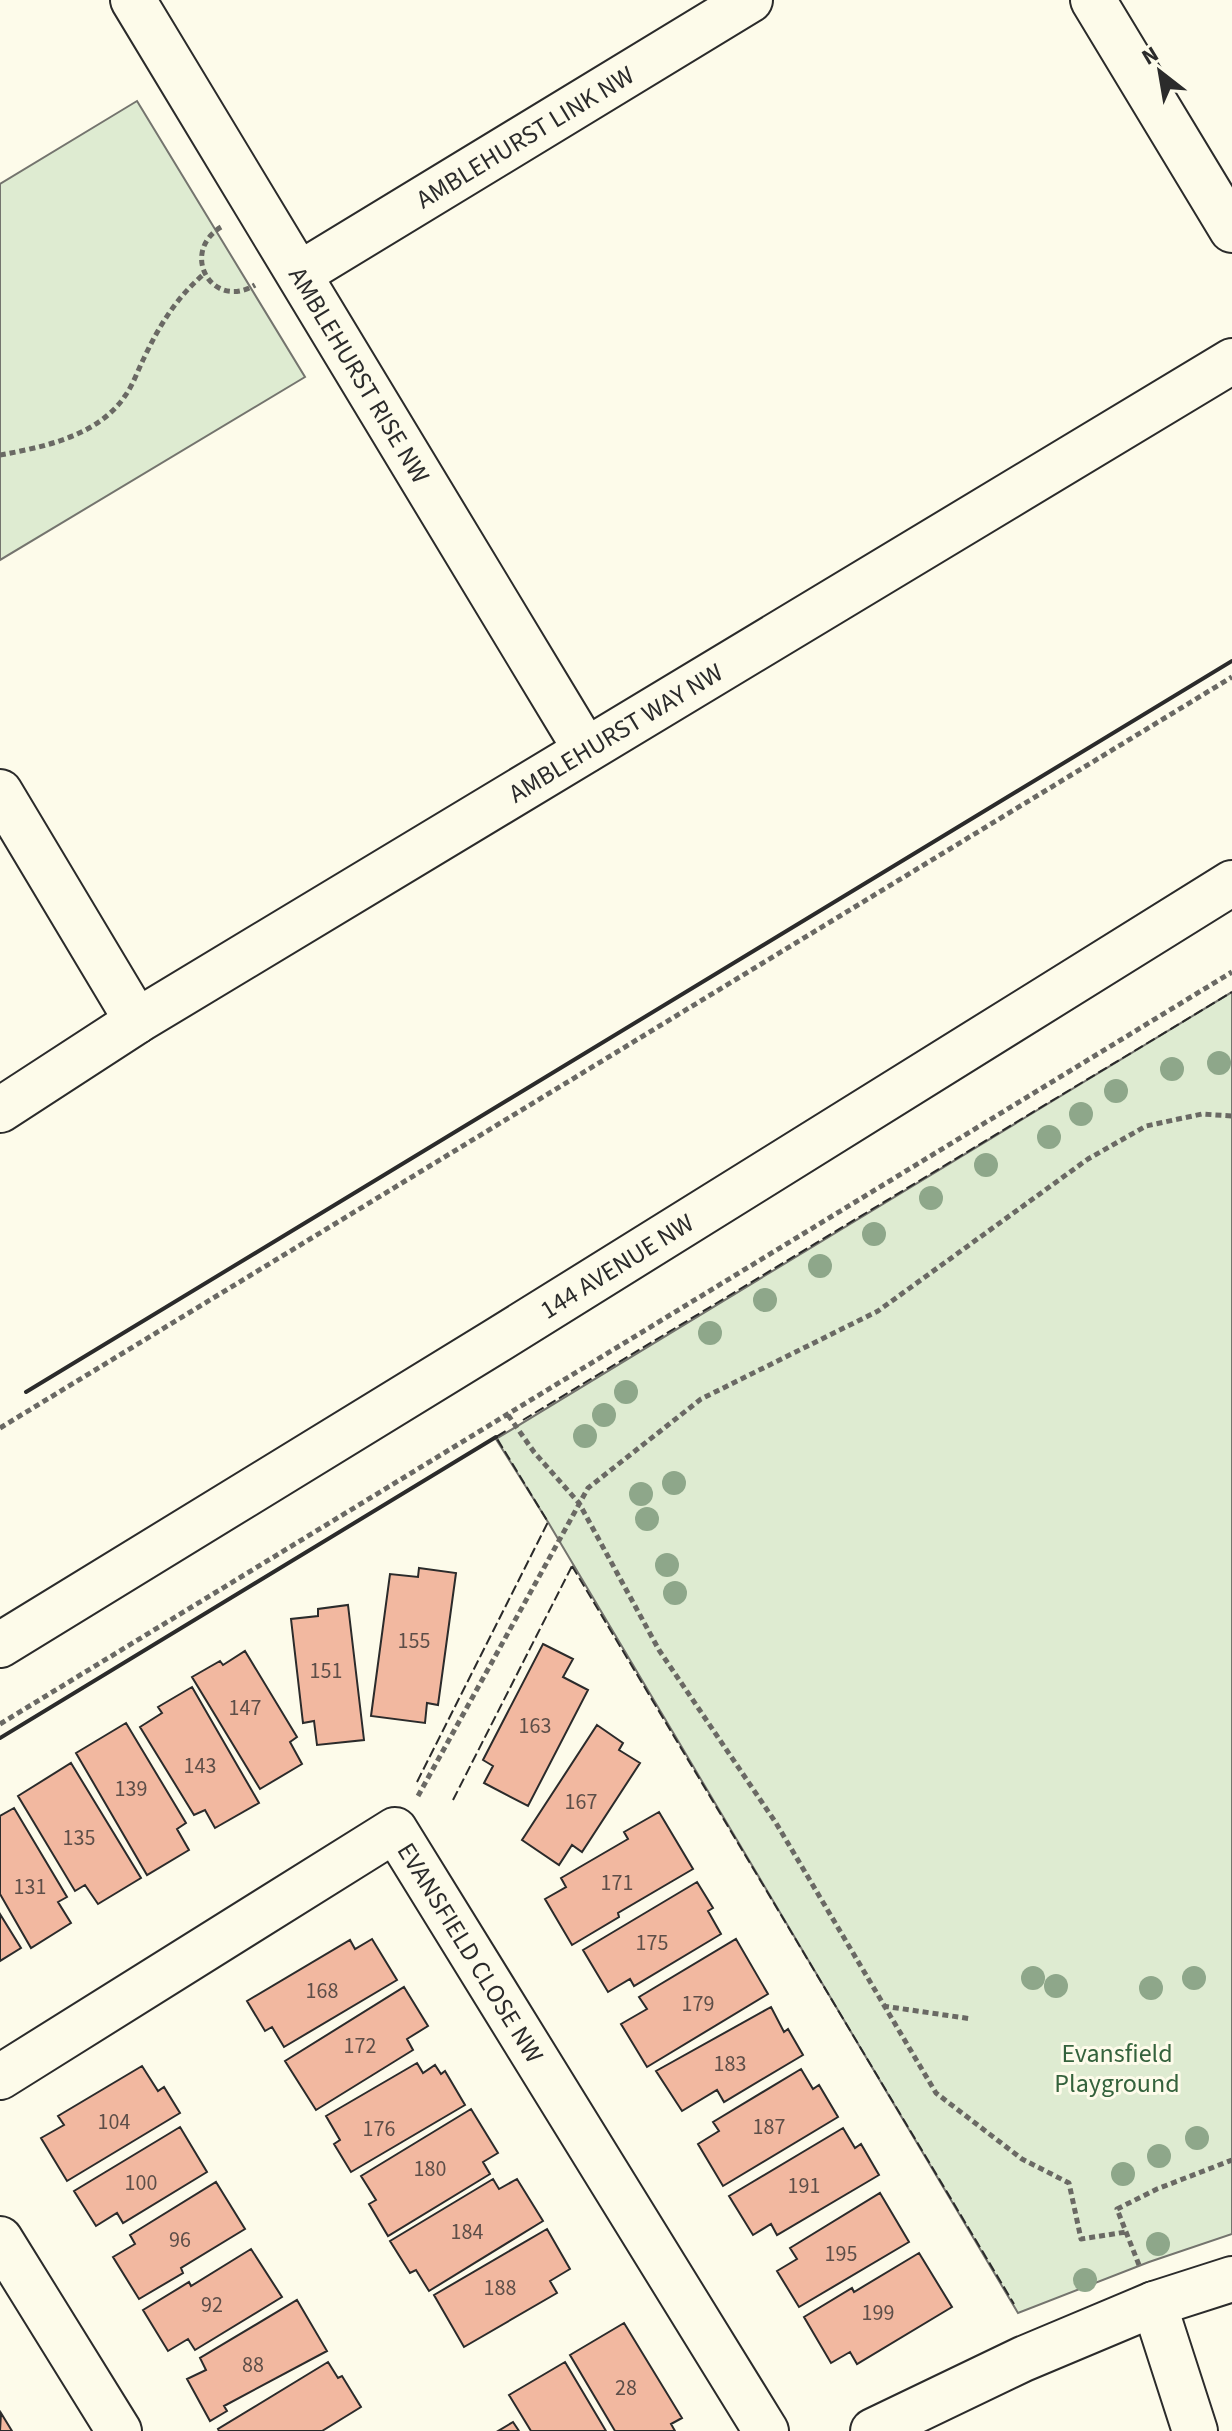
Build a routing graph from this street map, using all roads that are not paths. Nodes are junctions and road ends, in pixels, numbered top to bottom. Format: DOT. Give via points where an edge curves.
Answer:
graph roads {
  1 [pos="133,0"];
  2 [pos="750,0"];
  3 [pos="1093,0"];
  4 [pos="1232,230"];
  5 [pos="301,273"];
  6 [pos="1232,361"];
  7 [pos="586,750"];
  8 [pos="0,792"];
  9 [pos="1232,883"];
  10 [pos="137,1021"];
  11 [pos="0,1110"];
  12 [pos="0,1645"];
  13 [pos="0,2077"];
  14 [pos="0,2239"];
  15 [pos="1232,2279"];
  16 [pos="1154,2304"];
  17 [pos="119,2431"];
  18 [pos="766,2431"];
  19 [pos="873,2431"];
  20 [pos="1195,2431"];
  1 -- 5 [label="street, AMBLEHURST RISE NW"];
  2 -- 5 [label="street, AMBLEHURST LINK NW"];
  3 -- 4 [label="street"];
  5 -- 7 [label="street, AMBLEHURST RISE NW"];
  6 -- 7 [label="street, AMBLEHURST WAY NW"];
  7 -- 10 [label="street, AMBLEHURST WAY NW"];
  8 -- 10 [label="street"];
  9 -- 12 [label="street, 144 AVENUE NW"];
  10 -- 11 [label="street, AMBLEHURST WAY NW"];
  13 -- 18 [label="street, EVANSFIELD CLOSE NW" via="395,1830"];
  14 -- 17 [label="street"];
  15 -- 16 [label="street"];
  16 -- 19 [label="street"];
  16 -- 20 [label="street"];
}
